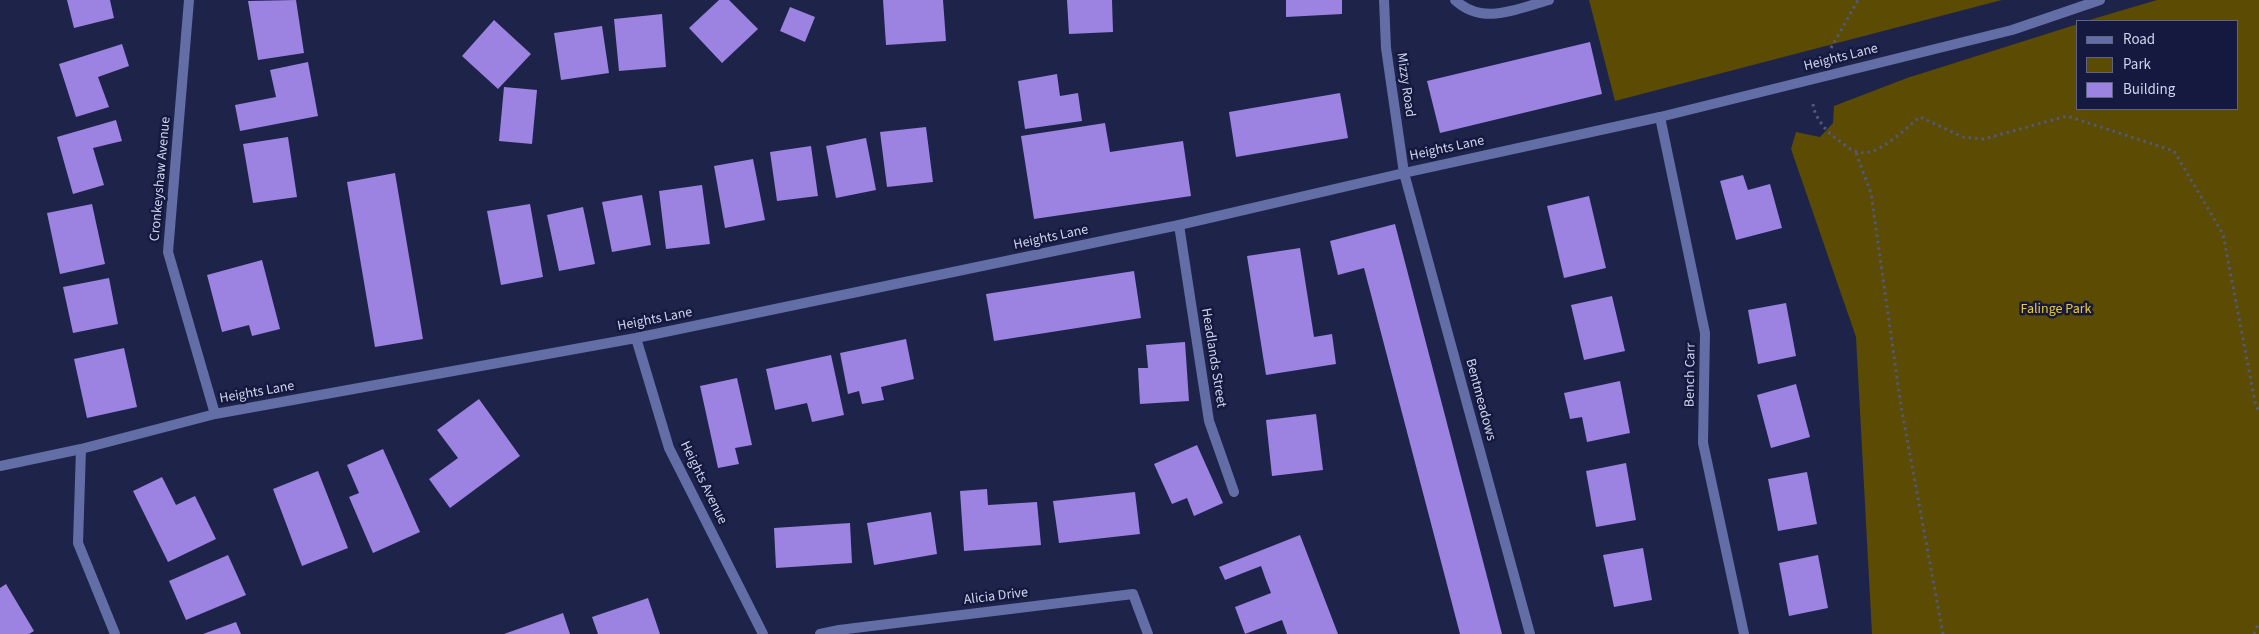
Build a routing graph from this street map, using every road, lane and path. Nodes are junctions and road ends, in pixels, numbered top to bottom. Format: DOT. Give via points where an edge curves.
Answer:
graph roads {
  1 [pos="188,0"];
  2 [pos="1384,0"];
  3 [pos="1455,0"];
  4 [pos="1548,0"];
  5 [pos="1858,0"];
  6 [pos="2100,0"];
  7 [pos="1812,80"];
  8 [pos="1660,117"];
  9 [pos="1856,152"];
  10 [pos="1404,173"];
  11 [pos="1179,225"];
  12 [pos="636,338"];
  13 [pos="2259,410"];
  14 [pos="215,414"];
  15 [pos="81,449"];
  16 [pos="0,466"];
  17 [pos="1234,492"];
  18 [pos="2259,622"];
  19 [pos="115,634"];
  20 [pos="763,634"];
  21 [pos="820,634"];
  22 [pos="1148,634"];
  23 [pos="1530,634"];
  24 [pos="1744,634"];
  25 [pos="1943,634"];
  26 [pos="2254,634"];
  1 -- 14 [label="street, Cronkeyshaw Avenue" via="168,252"];
  2 -- 10 [label="street, Mizzy Road" via="1386,48"];
  3 -- 4 [label="street" via="1466,10 1480,15 1498,14"];
  5 -- 7 [label="path"];
  6 -- 7 [label="street, Heights Lane" via="2012,30"];
  7 -- 8 [label="street, Heights Lane"];
  7 -- 9 [label="path" via="1814,109 1822,124"];
  8 -- 10 [label="street, Heights Lane"];
  8 -- 24 [label="street, Bench Carr" via="1706,333 1703,443"];
  9 -- 13 [label="path" via="1867,154 1887,144 1920,117 1963,137 1984,138 2067,116 2174,151 2223,234"];
  9 -- 25 [label="path" via="1871,193 1901,406"];
  10 -- 11 [label="street, Heights Lane"];
  10 -- 23 [label="street, Bentmeadows"];
  11 -- 12 [label="street, Heights Lane"];
  11 -- 17 [label="street, Headlands Street" via="1209,421"];
  12 -- 14 [label="street, Heights Lane"];
  12 -- 20 [label="street, Heights Avenue" via="669,448"];
  14 -- 15 [label="street, Heights Lane"];
  15 -- 16 [label="street, Heights Lane"];
  15 -- 19 [label="street" via="78,543"];
  18 -- 26 [label="path"];
  21 -- 22 [label="street, Alicia Drive" via="1133,594"];
}
